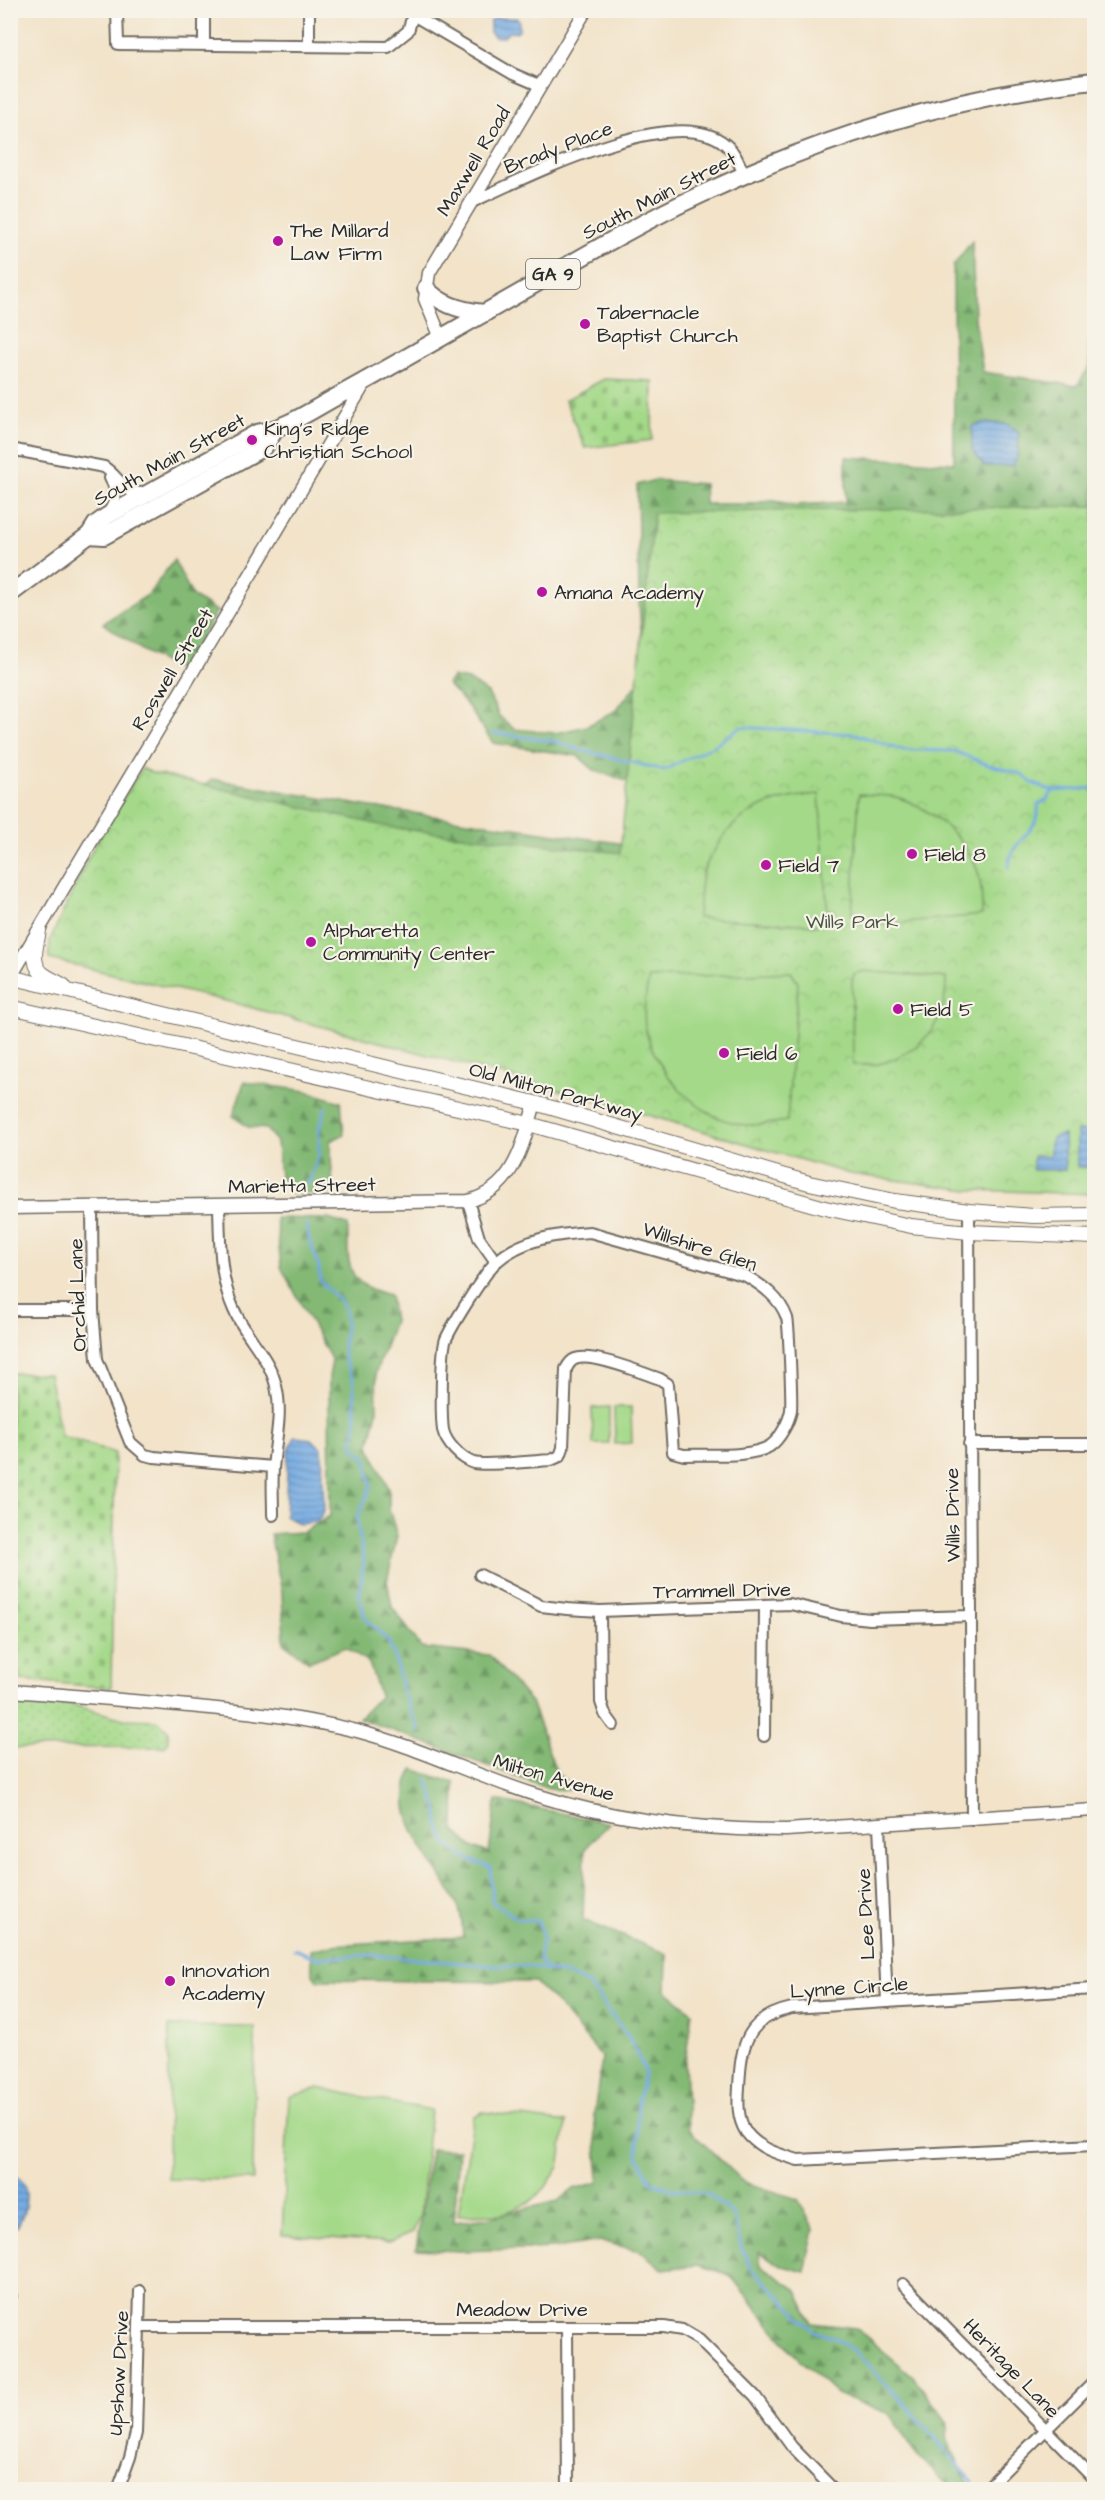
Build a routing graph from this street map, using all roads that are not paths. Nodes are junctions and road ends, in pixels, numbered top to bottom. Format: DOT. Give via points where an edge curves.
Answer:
graph roads {
  1 [pos="117,10"];
  2 [pos="204,10"];
  3 [pos="309,10"];
  4 [pos="586,10"];
  5 [pos="411,13"];
  6 [pos="204,44"];
  7 [pos="309,46"];
  8 [pos="1095,81"];
  9 [pos="541,86"];
  10 [pos="744,175"];
  11 [pos="474,201"];
  12 [pos="426,288"];
  13 [pos="485,313"];
  14 [pos="441,338"];
  15 [pos="366,381"];
  16 [pos="274,430"];
  17 [pos="10,450"];
  18 [pos="104,467"];
  19 [pos="148,492"];
  20 [pos="107,516"];
  21 [pos="89,535"];
  22 [pos="10,594"];
  23 [pos="39,931"];
  24 [pos="11,977"];
  25 [pos="73,993"];
  26 [pos="10,1007"];
  27 [pos="535,1103"];
  28 [pos="529,1124"];
  29 [pos="468,1201"];
  30 [pos="219,1206"];
  31 [pos="10,1208"];
  32 [pos="92,1208"];
  33 [pos="969,1210"];
  34 [pos="1095,1215"];
  35 [pos="969,1232"];
  36 [pos="1095,1237"];
  37 [pos="496,1262"];
  38 [pos="10,1310"];
  39 [pos="93,1310"];
  40 [pos="969,1444"];
  41 [pos="1095,1444"];
  42 [pos="273,1467"];
  43 [pos="273,1515"];
  44 [pos="480,1575"];
  45 [pos="765,1605"];
  46 [pos="600,1611"];
  47 [pos="971,1616"];
  48 [pos="10,1691"];
  49 [pos="613,1725"];
  50 [pos="764,1736"];
  51 [pos="1095,1810"];
  52 [pos="972,1819"];
  53 [pos="879,1825"];
  54 [pos="1095,1989"];
  55 [pos="887,2002"];
  56 [pos="1095,2145"];
  57 [pos="903,2284"];
  58 [pos="140,2291"];
  59 [pos="567,2326"];
  60 [pos="140,2327"];
  61 [pos="1095,2382"];
  62 [pos="1046,2429"];
  63 [pos="1095,2479"];
  64 [pos="118,2490"];
  65 [pos="568,2490"];
  66 [pos="834,2490"];
  67 [pos="985,2490"];
  1 -- 6 [label="street" via="118,44"];
  2 -- 6 [label="street"];
  3 -- 7 [label="street"];
  4 -- 9 [label="street, Maxwell Road"];
  5 -- 7 [label="street" via="408,31 388,46"];
  5 -- 9 [label="street" via="513,74"];
  6 -- 7 [label="street"];
  8 -- 10 [label="highway, South Main Street / GA 9" via="1012,92 943,107 832,140"];
  9 -- 11 [label="street, Maxwell Road"];
  10 -- 11 [label="street, Brady Place" via="736,156 724,142 702,132 659,134 604,146"];
  10 -- 13 [label="highway, South Main Street / GA 9" via="652,219"];
  11 -- 12 [label="street, Maxwell Road" via="429,273"];
  12 -- 13 [label="highway" via="451,305"];
  12 -- 14 [label="street" via="425,299"];
  13 -- 14 [label="highway, South Main Street / GA 9"];
  14 -- 15 [label="highway, South Main Street / GA 9"];
  15 -- 16 [label="highway, South Main Street / GA 9"];
  15 -- 23 [label="street, Roswell Street"];
  16 -- 19 [label="highway, South Main Street / GA 9" via="257,433"];
  16 -- 21 [label="highway, South Main Street / GA 9" via="264,447 104,536"];
  17 -- 18 [label="street"];
  18 -- 19 [label="street" via="132,493"];
  18 -- 20 [label="street" via="116,491 115,503"];
  19 -- 20 [label="highway, South Main Street / GA 9"];
  20 -- 21 [label="highway, South Main Street / GA 9"];
  21 -- 22 [label="highway, South Main Street / GA 9"];
  23 -- 24 [label="street, Roswell Street"];
  23 -- 25 [label="main road" via="34,957 37,966"];
  24 -- 25 [label="main road, Old Milton Parkway"];
  25 -- 27 [label="main road, Old Milton Parkway"];
  26 -- 28 [label="main road, Old Milton Parkway"];
  27 -- 28 [label="street, Marietta Street"];
  27 -- 33 [label="main road, Old Milton Parkway" via="809,1183 895,1201"];
  28 -- 29 [label="street, Marietta Street" via="507,1177 488,1194"];
  28 -- 35 [label="main road, Old Milton Parkway" via="825,1208 911,1226"];
  29 -- 30 [label="street, Marietta Street"];
  29 -- 37 [label="street" via="479,1238"];
  30 -- 32 [label="street, Marietta Street"];
  30 -- 42 [label="street" via="221,1262 229,1295 277,1388 278,1439"];
  31 -- 32 [label="street, Marietta Street"];
  32 -- 39 [label="street, Orchid Lane"];
  33 -- 34 [label="main road, Old Milton Parkway" via="1033,1216"];
  33 -- 35 [label="street, Wills Drive"];
  35 -- 36 [label="main road, Old Milton Parkway"];
  35 -- 40 [label="street, Wills Drive"];
  37 -- 37 [label="street, Willshire Glen" via="546,1237 590,1232 746,1276 776,1298 787,1319 791,1410 784,1430 772,1445 757,1452 673,1452 668,1384 591,1358 577,1358 566,1369 560,1456 551,1460 475,1463 464,1457 443,1431 443,1353 446,1340"];
  38 -- 39 [label="street"];
  39 -- 42 [label="street, Orchid Lane" via="98,1359 134,1448 154,1457"];
  40 -- 41 [label="street"];
  40 -- 47 [label="street, Wills Drive"];
  42 -- 43 [label="street"];
  44 -- 46 [label="street, Trammell Drive" via="541,1606"];
  45 -- 46 [label="street, Trammell Drive"];
  45 -- 47 [label="street, Trammell Drive" via="805,1606 870,1619"];
  45 -- 50 [label="street"];
  46 -- 49 [label="street" via="602,1702 604,1714"];
  47 -- 52 [label="street, Wills Drive"];
  48 -- 53 [label="street, Milton Avenue" via="265,1713 314,1722 400,1744 536,1795 638,1820 739,1830"];
  51 -- 52 [label="street, Milton Avenue"];
  52 -- 53 [label="street, Milton Avenue"];
  53 -- 55 [label="street, Lee Drive"];
  54 -- 55 [label="street, Lynne Circle"];
  55 -- 56 [label="street, Lynne Circle" via="792,2008 777,2011 753,2028 741,2055 738,2103 744,2130 755,2142 798,2160"];
  57 -- 62 [label="street, Heritage Lane"];
  58 -- 60 [label="street, Upshaw Drive"];
  59 -- 60 [label="street, Meadow Drive"];
  59 -- 65 [label="street"];
  59 -- 66 [label="street, Meadow Drive" via="664,2326 691,2335 755,2396 792,2447"];
  60 -- 64 [label="street, Upshaw Drive" via="136,2433"];
  61 -- 62 [label="street"];
  62 -- 63 [label="street, Heritage Lane"];
  62 -- 67 [label="street"];
}
